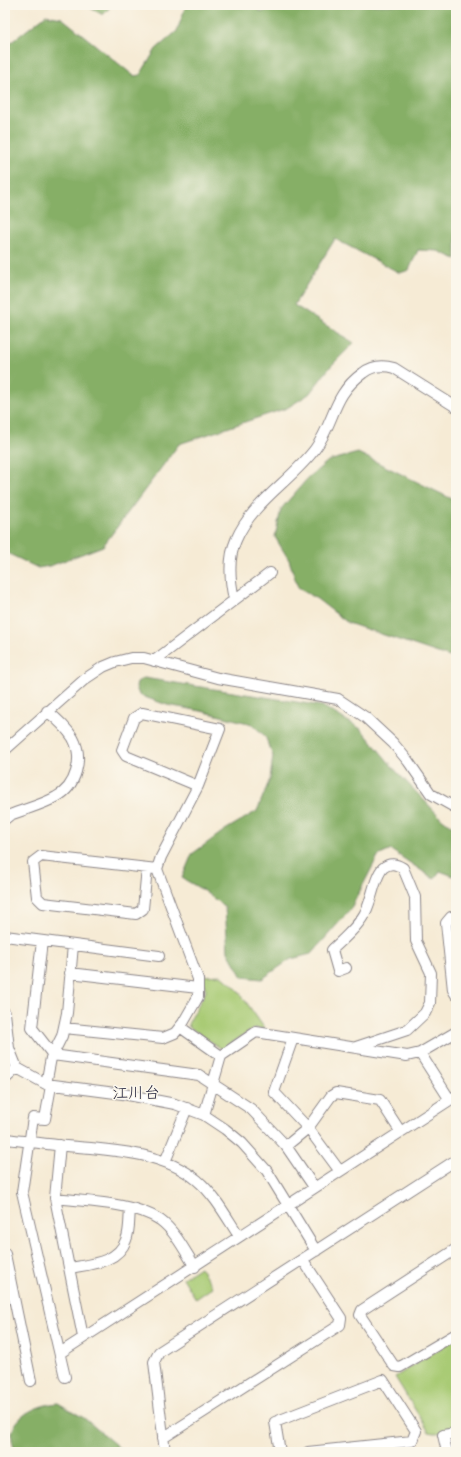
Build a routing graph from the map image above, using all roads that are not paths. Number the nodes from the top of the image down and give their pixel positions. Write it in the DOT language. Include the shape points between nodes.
graph roads {
  1 [pos="456,407"];
  2 [pos="270,573"];
  3 [pos="234,600"];
  4 [pos="154,661"];
  5 [pos="47,711"];
  6 [pos="5,750"];
  7 [pos="198,786"];
  8 [pos="456,808"];
  9 [pos="5,819"];
  10 [pos="152,869"];
  11 [pos="456,919"];
  12 [pos="5,936"];
  13 [pos="42,941"];
  14 [pos="73,945"];
  15 [pos="159,956"];
  16 [pos="346,968"];
  17 [pos="70,973"];
  18 [pos="198,988"];
  19 [pos="456,996"];
  20 [pos="5,1012"];
  21 [pos="180,1027"];
  22 [pos="64,1028"];
  23 [pos="456,1032"];
  24 [pos="293,1038"];
  25 [pos="356,1047"];
  26 [pos="420,1053"];
  27 [pos="53,1055"];
  28 [pos="221,1056"];
  29 [pos="17,1068"];
  30 [pos="5,1079"];
  31 [pos="213,1084"];
  32 [pos="49,1085"];
  33 [pos="453,1098"];
  34 [pos="187,1108"];
  35 [pos="204,1115"];
  36 [pos="308,1128"];
  37 [pos="400,1131"];
  38 [pos="5,1139"];
  39 [pos="29,1142"];
  40 [pos="60,1145"];
  41 [pos="286,1146"];
  42 [pos="456,1160"];
  43 [pos="166,1162"];
  44 [pos="339,1170"];
  45 [pos="314,1187"];
  46 [pos="55,1198"];
  47 [pos="289,1204"];
  48 [pos="130,1208"];
  49 [pos="239,1236"];
  50 [pos="456,1249"];
  51 [pos="316,1251"];
  52 [pos="5,1254"];
  53 [pos="303,1260"];
  54 [pos="195,1267"];
  55 [pos="70,1268"];
  56 [pos="456,1334"];
  57 [pos="84,1337"];
  58 [pos="60,1353"];
  59 [pos="65,1377"];
  60 [pos="31,1381"];
  61 [pos="456,1434"];
  62 [pos="163,1438"];
  63 [pos="165,1452"];
  64 [pos="280,1452"];
  65 [pos="308,1452"];
  66 [pos="447,1452"];
  1 -- 3 [label="street" via="394,368 385,366 372,367 348,386 335,406 315,449 249,516 235,540 229,580"];
  2 -- 3 [label="street"];
  3 -- 4 [label="street"];
  4 -- 5 [label="street" via="131,658 103,667"];
  4 -- 8 [label="street" via="218,678 338,699 366,717 392,743 431,794"];
  5 -- 6 [label="street"];
  5 -- 9 [label="street" via="74,739 77,757 73,782 56,797"];
  7 -- 7 [label="street" via="220,729 142,713 134,718 122,750 126,756"];
  7 -- 10 [label="street" via="161,857"];
  10 -- 10 [label="street" via="144,909 136,914 43,903 37,897 33,862 41,856"];
  10 -- 18 [label="street" via="198,979"];
  11 -- 19 [label="street" via="451,917 446,923 453,990"];
  12 -- 13 [label="street"];
  13 -- 14 [label="street"];
  13 -- 27 [label="street" via="32,1028"];
  14 -- 15 [label="street"];
  14 -- 17 [label="street"];
  16 -- 25 [label="street" via="338,971 332,950 365,913 383,868 388,864 395,864 403,868 415,897 416,941 431,972 430,1003 425,1013 407,1030"];
  17 -- 18 [label="street"];
  17 -- 22 [label="street"];
  18 -- 21 [label="street" via="198,997"];
  20 -- 29 [label="street" via="9,1048"];
  21 -- 22 [label="street" via="176,1033 163,1038"];
  21 -- 28 [label="street"];
  22 -- 27 [label="street"];
  23 -- 26 [label="street"];
  24 -- 25 [label="street"];
  24 -- 28 [label="street" via="256,1032"];
  24 -- 36 [label="street" via="274,1092"];
  25 -- 26 [label="street" via="407,1056"];
  26 -- 33 [label="street"];
  27 -- 31 [label="street" via="199,1075"];
  27 -- 32 [label="street"];
  28 -- 31 [label="street"];
  29 -- 30 [label="street"];
  29 -- 32 [label="street"];
  31 -- 35 [label="street"];
  31 -- 41 [label="street" via="252,1109"];
  32 -- 34 [label="street" via="123,1094"];
  32 -- 39 [label="street" via="45,1119 33,1118"];
  33 -- 37 [label="street"];
  34 -- 35 [label="street"];
  34 -- 43 [label="street"];
  35 -- 47 [label="street" via="242,1143 267,1172"];
  36 -- 37 [label="street" via="331,1096 336,1093 380,1100"];
  36 -- 41 [label="street"];
  36 -- 44 [label="street"];
  37 -- 44 [label="street"];
  38 -- 39 [label="street"];
  39 -- 40 [label="street"];
  39 -- 58 [label="street" via="22,1192"];
  40 -- 43 [label="street" via="150,1156"];
  40 -- 46 [label="street"];
  41 -- 45 [label="street"];
  42 -- 51 [label="street"];
  43 -- 49 [label="street" via="197,1180 211,1194"];
  44 -- 45 [label="street"];
  45 -- 47 [label="street"];
  46 -- 48 [label="street"];
  46 -- 55 [label="street"];
  47 -- 49 [label="street"];
  47 -- 51 [label="street"];
  48 -- 54 [label="street" via="144,1211 161,1220 173,1233"];
  48 -- 55 [label="street" via="126,1240 118,1254 107,1260"];
  49 -- 54 [label="street"];
  50 -- 56 [label="street" via="362,1310 360,1315 394,1366 400,1367"];
  51 -- 53 [label="street"];
  52 -- 60 [label="street"];
  53 -- 62 [label="street" via="159,1352 154,1362"];
  53 -- 62 [label="street" via="341,1318 340,1325"];
  54 -- 57 [label="street"];
  55 -- 57 [label="street"];
  57 -- 58 [label="street"];
  58 -- 59 [label="street"];
  61 -- 66 [label="street" via="443,1435"];
  62 -- 63 [label="street"];
  64 -- 65 [label="street" via="275,1422 383,1380 416,1431 412,1440"];
}
